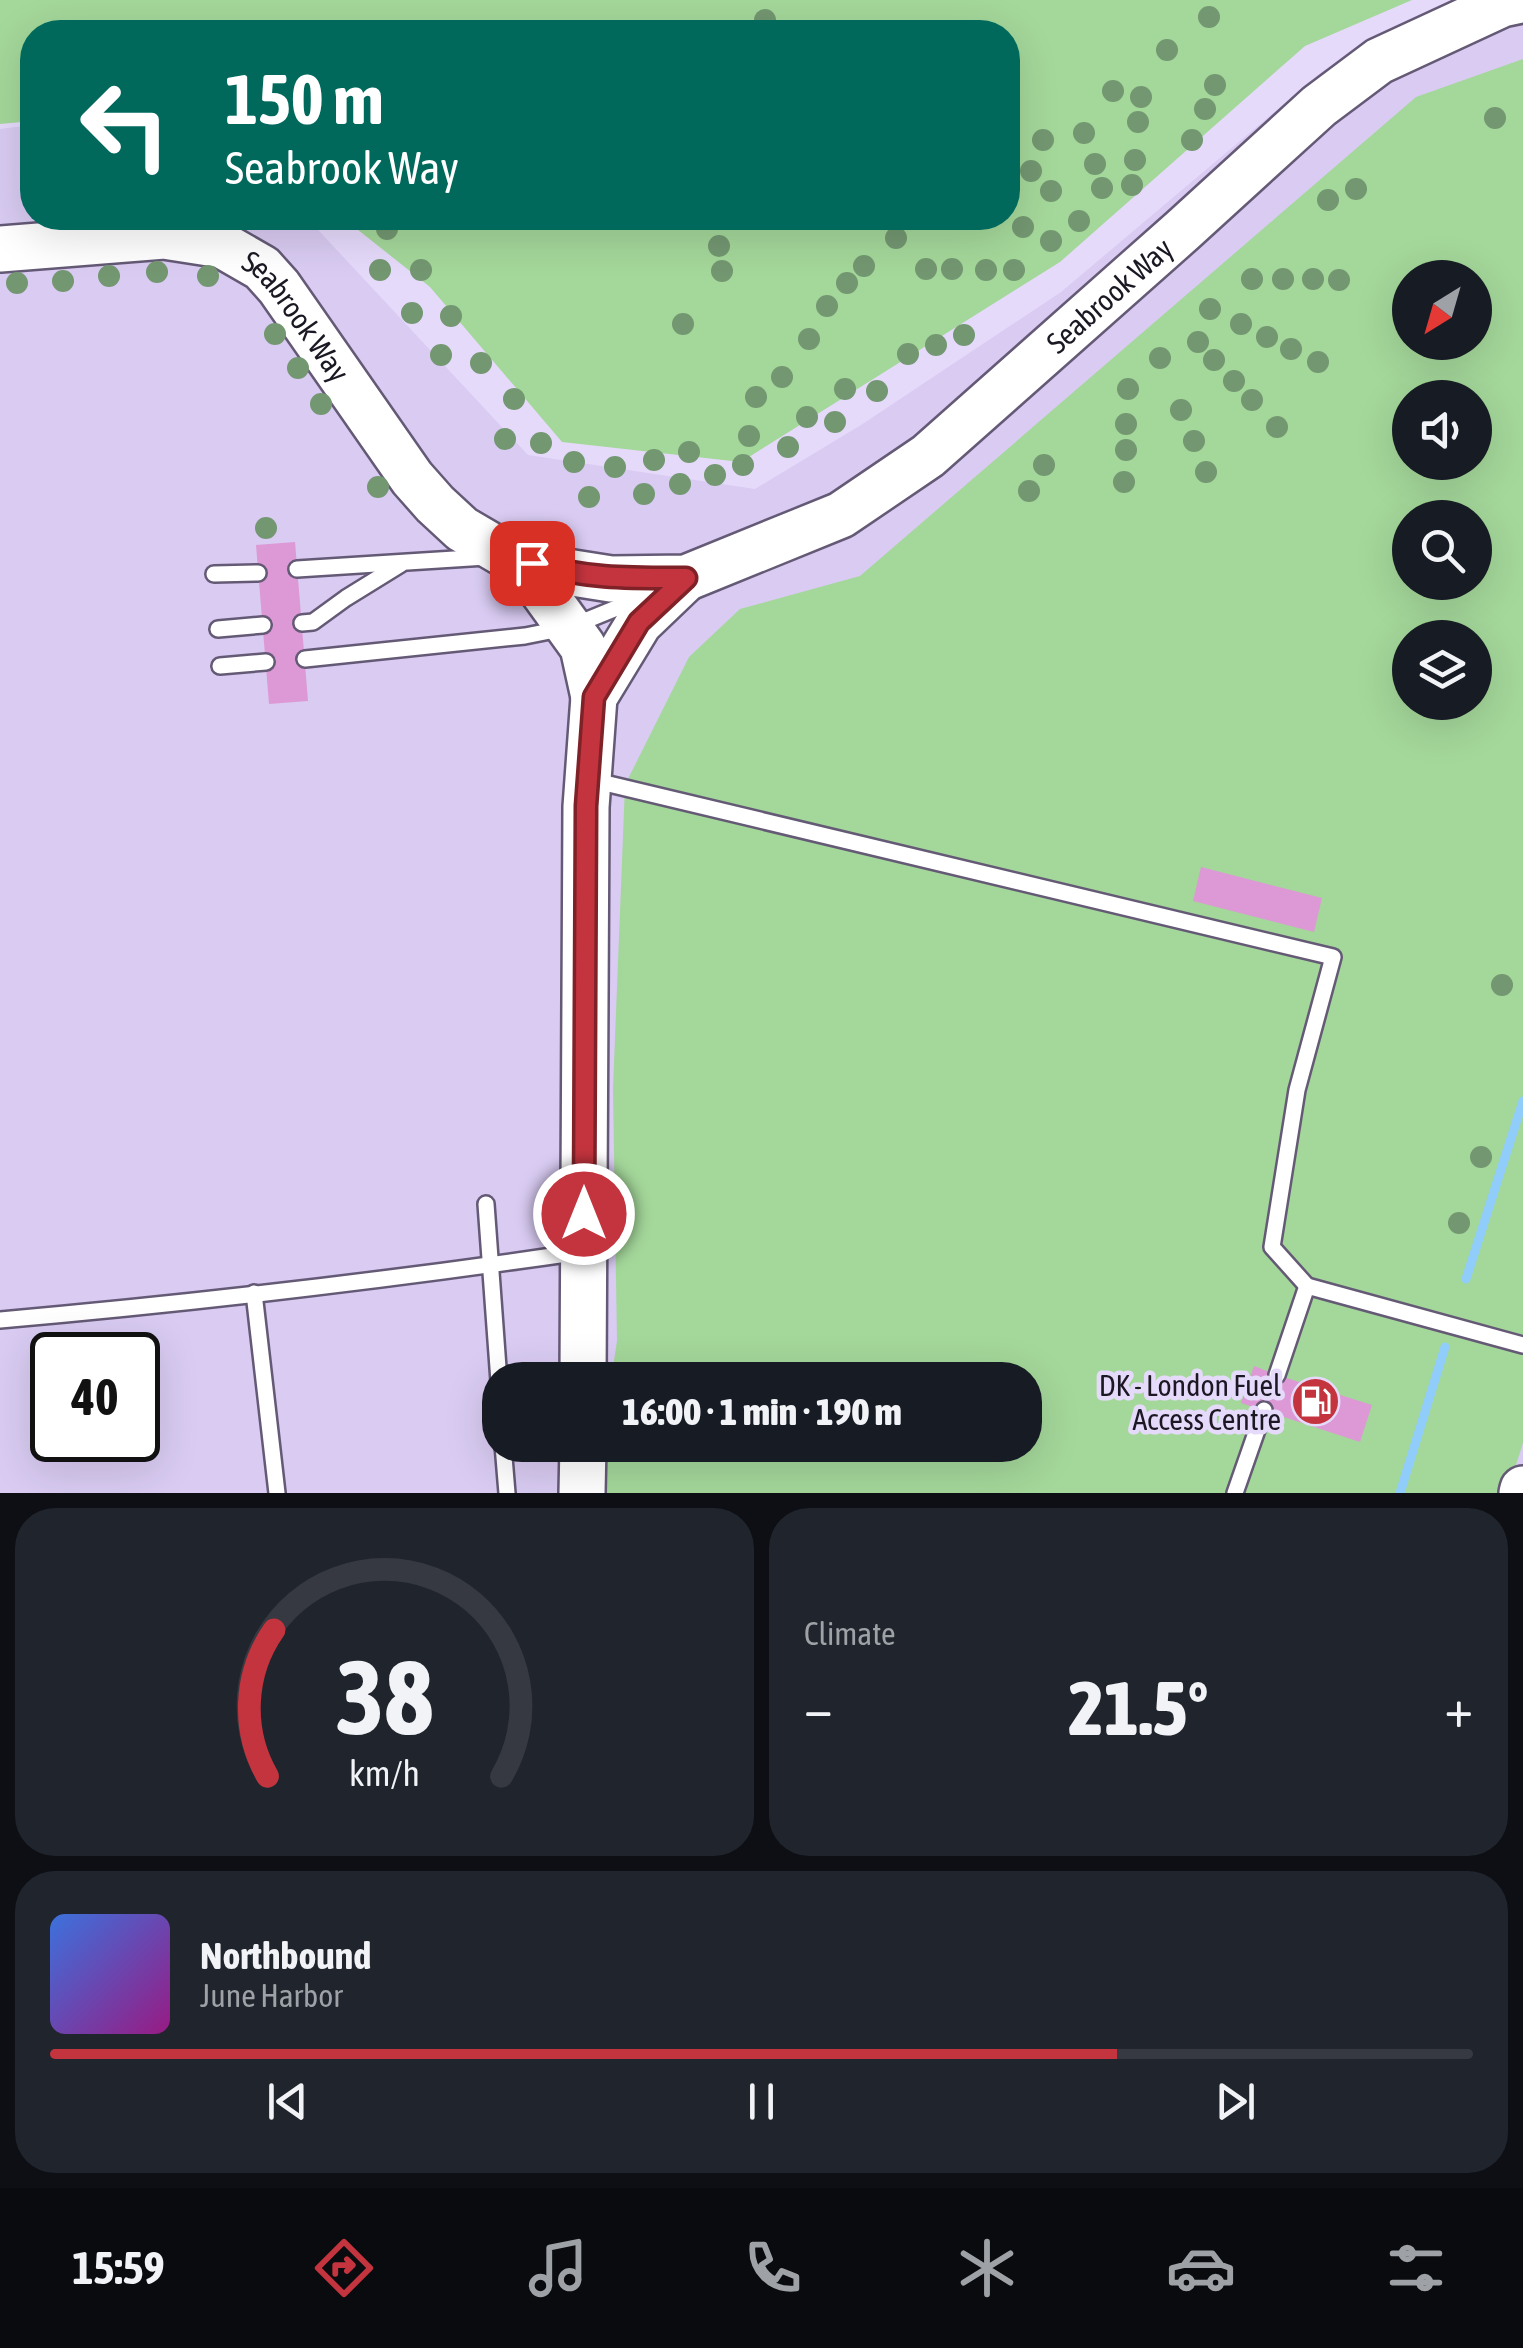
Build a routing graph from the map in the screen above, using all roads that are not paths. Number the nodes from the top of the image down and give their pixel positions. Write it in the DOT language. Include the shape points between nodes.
graph roads {
  1 [pos="1521,0"];
  2 [pos="0,250"];
  3 [pos="510,557"];
  4 [pos="404,562"];
  5 [pos="298,569"];
  6 [pos="258,573"];
  7 [pos="214,574"];
  8 [pos="686,578"];
  9 [pos="302,623"];
  10 [pos="263,626"];
  11 [pos="570,627"];
  12 [pos="218,629"];
  13 [pos="304,659"];
  14 [pos="266,662"];
  15 [pos="220,666"];
  16 [pos="594,697"];
  17 [pos="588,780"];
  18 [pos="486,1204"];
  19 [pos="584,1251"];
  20 [pos="491,1265"];
  21 [pos="1308,1286"];
  22 [pos="254,1293"];
  23 [pos="0,1320"];
  24 [pos="1523,1345"];
  25 [pos="498,1362"];
  26 [pos="583,1362"];
  27 [pos="1277,1376"];
  28 [pos="1264,1410"];
  29 [pos="505,1462"];
  30 [pos="583,1462"];
  31 [pos="277,1493"];
  32 [pos="507,1493"];
  33 [pos="582,1493"];
  34 [pos="1235,1493"];
  1 -- 8 [label="street, Seabrook Way" via="1379,61 1318,106 928,456 841,514"];
  2 -- 3 [label="street, Seabrook Way" via="164,236 222,245 262,268 412,478 462,529"];
  3 -- 4 [label="lane"];
  3 -- 8 [label="street, Seabrook Way" via="611,579"];
  3 -- 11 [label="street"];
  4 -- 5 [label="lane"];
  4 -- 9 [label="lane"];
  6 -- 7 [label="lane"];
  8 -- 11 [label="lane"];
  8 -- 16 [label="street, Seabrook Way" via="639,622"];
  10 -- 12 [label="lane"];
  11 -- 13 [label="lane"];
  11 -- 16 [label="street" via="583,647"];
  14 -- 15 [label="lane"];
  16 -- 17 [label="street, Seabrook Way"];
  17 -- 19 [label="street, Seabrook Way"];
  17 -- 21 [label="lane" via="1332,957 1296,1090 1272,1247"];
  18 -- 20 [label="lane"];
  19 -- 20 [label="lane"];
  19 -- 26 [label="street, Seabrook Way"];
  20 -- 22 [label="lane"];
  20 -- 25 [label="lane"];
  21 -- 24 [label="lane"];
  21 -- 27 [label="lane"];
  22 -- 23 [label="lane"];
  22 -- 31 [label="lane"];
  28 -- 34 [label="lane"];
  29 -- 32 [label="lane"];
  30 -- 33 [label="street"];
}
